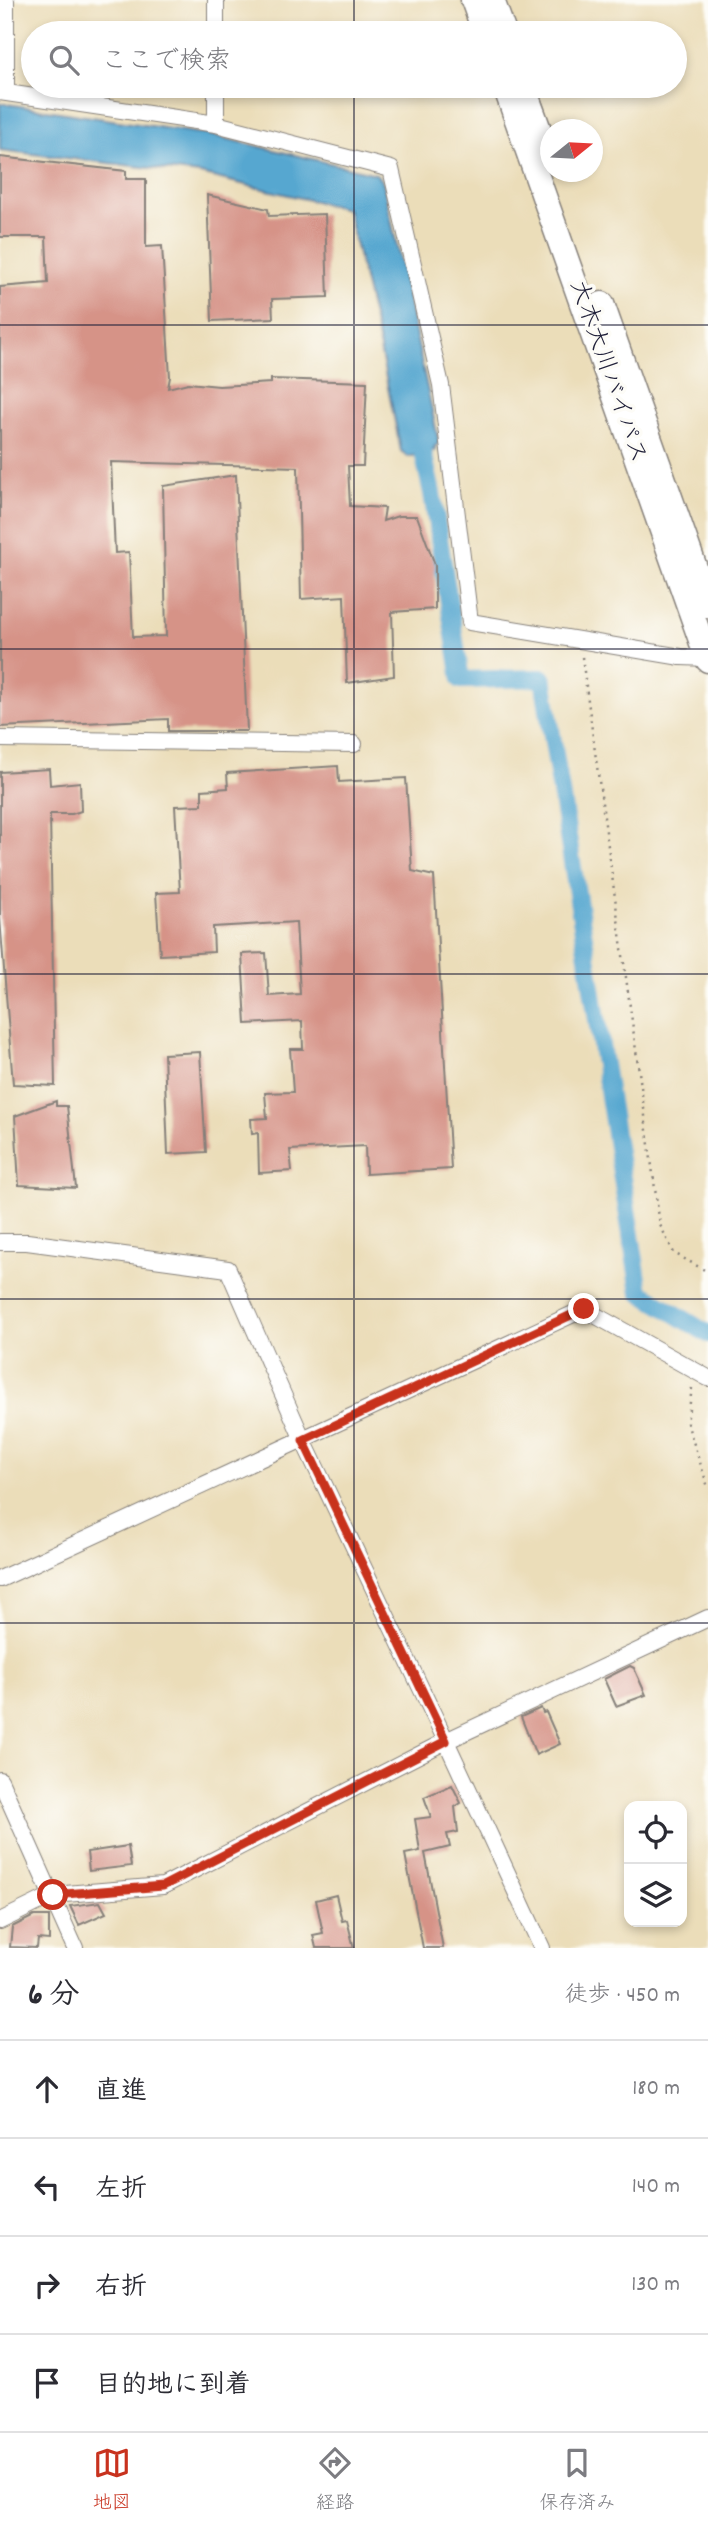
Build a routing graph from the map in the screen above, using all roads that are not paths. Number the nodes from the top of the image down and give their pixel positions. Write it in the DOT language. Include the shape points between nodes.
graph roads {
  1 [pos="6,0"];
  2 [pos="216,0"];
  3 [pos="473,0"];
  4 [pos="492,0"];
  5 [pos="216,21"];
  6 [pos="481,21"];
  7 [pos="500,21"];
  8 [pos="3,92"];
  9 [pos="21,95"];
  10 [pos="43,98"];
  11 [pos="216,98"];
  12 [pos="509,98"];
  13 [pos="527,98"];
  14 [pos="216,124"];
  15 [pos="540,132"];
  16 [pos="558,182"];
  17 [pos="708,605"];
  18 [pos="708,658"];
  19 [pos="0,739"];
  20 [pos="354,744"];
  21 [pos="0,1242"];
  22 [pos="701,1374"];
  23 [pos="303,1440"];
  24 [pos="0,1579"];
  25 [pos="708,1618"];
  26 [pos="446,1741"];
  27 [pos="0,1780"];
  28 [pos="53,1895"];
  29 [pos="0,1921"];
  30 [pos="75,1948"];
  31 [pos="542,1948"];
  1 -- 8 [label="street"];
  2 -- 5 [label="street"];
  3 -- 6 [label="highway"];
  4 -- 7 [label="highway"];
  8 -- 9 [label="street"];
  10 -- 14 [label="street"];
  11 -- 14 [label="street"];
  12 -- 18 [label="highway, 大木大川バイパス"];
  13 -- 15 [label="highway"];
  14 -- 18 [label="street" via="391,169 441,385 470,622"];
  16 -- 17 [label="highway, 大木大川バイパス"];
  19 -- 20 [label="street"];
  21 -- 23 [label="street" via="228,1269"];
  22 -- 23 [label="street" via="584,1309"];
  23 -- 24 [label="street"];
  23 -- 26 [label="street"];
  25 -- 26 [label="street"];
  26 -- 28 [label="street" via="163,1886"];
  26 -- 31 [label="street"];
  27 -- 28 [label="street"];
  28 -- 29 [label="street"];
  28 -- 30 [label="street"];
}
